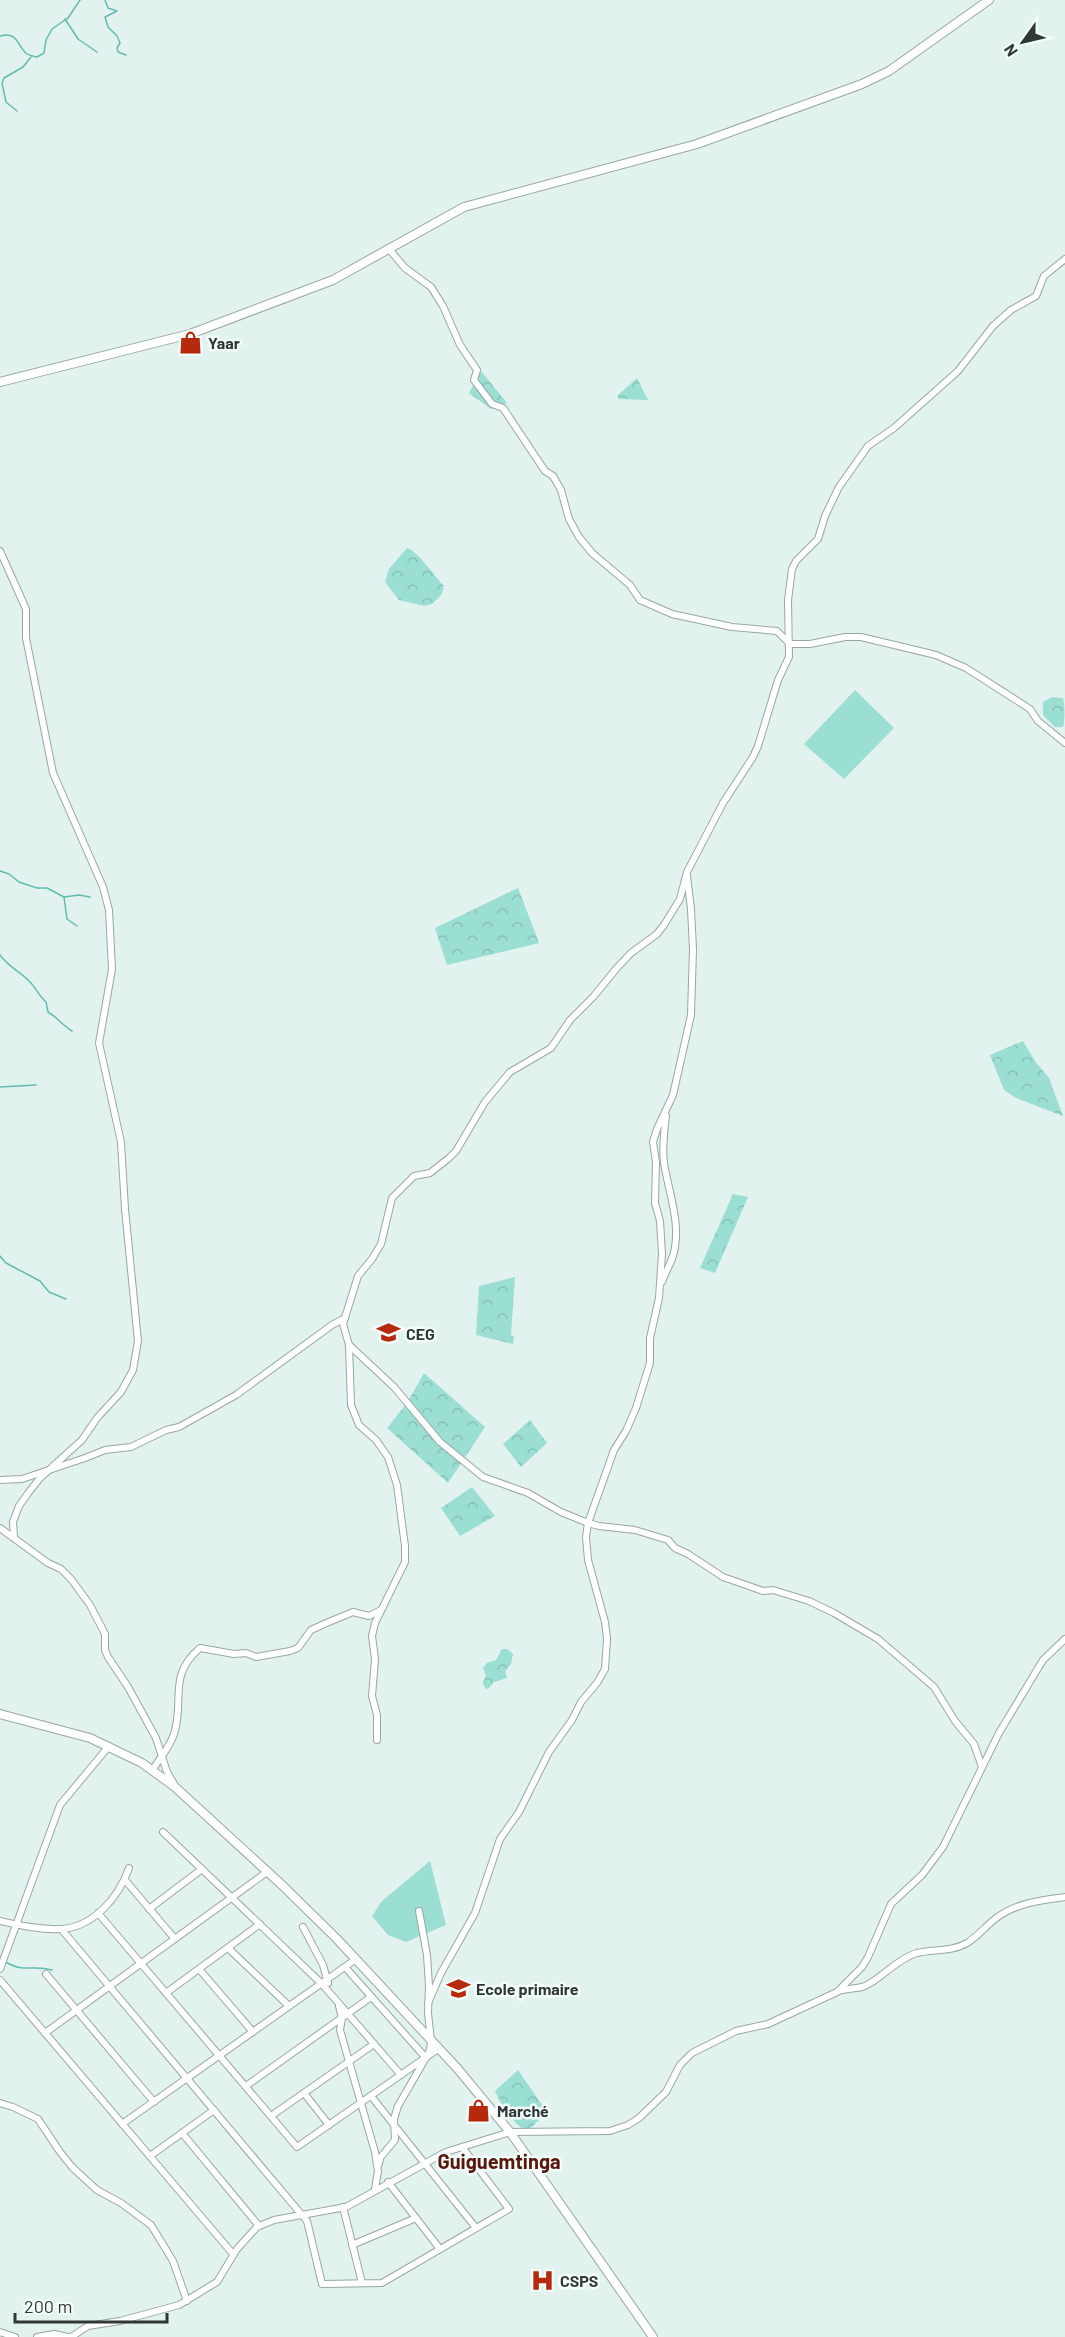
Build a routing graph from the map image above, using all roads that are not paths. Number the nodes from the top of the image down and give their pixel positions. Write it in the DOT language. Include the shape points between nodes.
graph roads {
  1 [pos="989,0"];
  2 [pos="389,249"];
  3 [pos="1065,259"];
  4 [pos="0,382"];
  5 [pos="0,551"];
  6 [pos="790,644"];
  7 [pos="1065,743"];
  8 [pos="687,872"];
  9 [pos="667,1113"];
  10 [pos="660,1286"];
  11 [pos="345,1318"];
  12 [pos="349,1345"];
  13 [pos="52,1467"];
  14 [pos="0,1480"];
  15 [pos="588,1522"];
  16 [pos="0,1528"];
  17 [pos="14,1537"];
  18 [pos="382,1610"];
  19 [pos="1065,1639"];
  20 [pos="0,1714"];
  21 [pos="377,1740"];
  22 [pos="110,1746"];
  23 [pos="162,1754"];
  24 [pos="982,1768"];
  25 [pos="152,1771"];
  26 [pos="176,1787"];
  27 [pos="163,1832"];
  28 [pos="129,1868"];
  29 [pos="202,1869"];
  30 [pos="267,1872"];
  31 [pos="125,1880"];
  32 [pos="1065,1897"];
  33 [pos="232,1898"];
  34 [pos="149,1909"];
  35 [pos="419,1911"];
  36 [pos="98,1913"];
  37 [pos="0,1921"];
  38 [pos="16,1924"];
  39 [pos="260,1924"];
  40 [pos="303,1927"];
  41 [pos="62,1930"];
  42 [pos="175,1939"];
  43 [pos="228,1948"];
  44 [pos="356,1959"];
  45 [pos="141,1964"];
  46 [pos="345,1968"];
  47 [pos="0,1969"];
  48 [pos="199,1969"];
  49 [pos="46,1974"];
  50 [pos="0,1980"];
  51 [pos="324,1982"];
  52 [pos="110,1986"];
  53 [pos="837,1992"];
  54 [pos="166,1993"];
  55 [pos="371,1997"];
  56 [pos="428,2003"];
  57 [pos="289,2006"];
  58 [pos="77,2010"];
  59 [pos="345,2015"];
  60 [pos="253,2032"];
  61 [pos="45,2033"];
  62 [pos="431,2041"];
  63 [pos="374,2044"];
  64 [pos="438,2049"];
  65 [pos="220,2055"];
  66 [pos="426,2058"];
  67 [pos="348,2062"];
  68 [pos="401,2075"];
  69 [pos="187,2078"];
  70 [pos="246,2086"];
  71 [pos="304,2093"];
  72 [pos="371,2096"];
  73 [pos="154,2102"];
  74 [pos="0,2103"];
  75 [pos="360,2104"];
  76 [pos="214,2110"];
  77 [pos="271,2116"];
  78 [pos="122,2124"];
  79 [pos="329,2125"];
  80 [pos="396,2127"];
  81 [pos="510,2132"];
  82 [pos="182,2133"];
  83 [pos="462,2147"];
  84 [pos="150,2156"];
  85 [pos="424,2163"];
  86 [pos="378,2171"];
  87 [pos="388,2182"];
  88 [pos="375,2190"];
  89 [pos="343,2207"];
  90 [pos="302,2214"];
  91 [pos="416,2218"];
  92 [pos="259,2226"];
  93 [pos="476,2228"];
  94 [pos="352,2245"];
  95 [pos="440,2249"];
  96 [pos="233,2254"];
  97 [pos="362,2283"];
  98 [pos="187,2301"];
  99 [pos="0,2332"];
  100 [pos="15,2337"];
  101 [pos="37,2337"];
  102 [pos="69,2337"];
  103 [pos="653,2337"];
  1 -- 2 [label="street" via="889,71 862,84 697,144 476,202"];
  2 -- 4 [label="street" via="333,280 190,334"];
  2 -- 6 [label="street" via="437,297 477,370 474,380 492,404 503,408 553,476 579,537 630,585 636,597 672,614 732,627 777,631"];
  3 -- 6 [label="street" via="1044,276 1036,296 1000,319 958,371 868,446 832,501 818,538 792,569 788,600"];
  5 -- 13 [label="street" via="26,609 26,638 53,773 103,887 109,910 112,969 99,1043 121,1142 138,1341 133,1370 121,1392 82,1440"];
  6 -- 7 [label="street" via="861,637 936,655 966,668 1030,709 1038,721"];
  6 -- 8 [label="street" via="789,657 753,757 723,803"];
  8 -- 9 [label="street" via="692,909 691,1015"];
  8 -- 11 [label="street" via="680,899 657,934 616,969 570,1020 551,1048 510,1072 485,1102 449,1158 430,1173 414,1176 395,1193 381,1244 358,1276"];
  9 -- 10 [label="street" via="653,1142 655,1203 661,1233"];
  9 -- 10 [label="street" via="664,1163 674,1207 675,1242"];
  10 -- 15 [label="street" via="643,1390 614,1450"];
  11 -- 12 [label="street"];
  11 -- 13 [label="street" via="236,1395 179,1427 132,1447 105,1450"];
  12 -- 15 [label="street" via="394,1387 440,1442 468,1466 483,1477 528,1493"];
  12 -- 18 [label="street" via="353,1412 388,1457 401,1508 405,1562"];
  13 -- 14 [label="street" via="21,1479"];
  13 -- 17 [label="street" via="20,1506 13,1522"];
  15 -- 24 [label="street" via="668,1540 723,1577 763,1591 790,1594 867,1632 934,1687 974,1744"];
  15 -- 56 [label="street" via="588,1560 607,1639 605,1669 549,1752 519,1812 500,1839 475,1913"];
  16 -- 17 [label="street"];
  17 -- 23 [label="street" via="61,1569 90,1605 105,1634 108,1657"];
  18 -- 21 [label="street" via="372,1636"];
  18 -- 23 [label="street" via="369,1616 353,1612 324,1624 311,1630 298,1648 290,1652 256,1657 200,1648 179,1676 178,1717 173,1737"];
  19 -- 24 [label="street" via="1044,1660"];
  20 -- 22 [label="street"];
  22 -- 25 [label="street"];
  22 -- 38 [label="street" via="60,1805"];
  23 -- 25 [label="street"];
  23 -- 26 [label="street"];
  24 -- 53 [label="street" via="943,1846 922,1875 891,1904 868,1958"];
  25 -- 26 [label="street"];
  26 -- 30 [label="street"];
  27 -- 29 [label="street"];
  28 -- 31 [label="street"];
  29 -- 33 [label="street"];
  29 -- 34 [label="street"];
  30 -- 33 [label="street"];
  30 -- 44 [label="street"];
  31 -- 34 [label="street"];
  31 -- 36 [label="street"];
  32 -- 53 [label="street" via="1036,1900 1012,1909 967,1943 917,1953 862,1987"];
  33 -- 39 [label="street"];
  33 -- 42 [label="street"];
  34 -- 42 [label="street"];
  35 -- 56 [label="street" via="427,1955"];
  36 -- 41 [label="street"];
  36 -- 45 [label="street"];
  37 -- 38 [label="street"];
  38 -- 41 [label="street"];
  38 -- 47 [label="street"];
  39 -- 43 [label="street"];
  39 -- 51 [label="street"];
  40 -- 51 [label="street"];
  41 -- 52 [label="street"];
  42 -- 45 [label="street"];
  43 -- 48 [label="street"];
  43 -- 57 [label="street"];
  44 -- 46 [label="street"];
  44 -- 62 [label="street"];
  45 -- 52 [label="street"];
  45 -- 54 [label="street"];
  46 -- 51 [label="street"];
  46 -- 55 [label="street"];
  48 -- 54 [label="street"];
  48 -- 60 [label="street"];
  49 -- 58 [label="street"];
  50 -- 61 [label="street"];
  51 -- 57 [label="street"];
  51 -- 59 [label="street"];
  52 -- 58 [label="street"];
  52 -- 69 [label="street"];
  53 -- 81 [label="street" via="768,2024 729,2034 692,2053 680,2065 666,2092 627,2125 610,2130"];
  54 -- 65 [label="street"];
  55 -- 59 [label="street"];
  55 -- 66 [label="street"];
  56 -- 62 [label="street"];
  57 -- 60 [label="street"];
  58 -- 61 [label="street"];
  58 -- 73 [label="street"];
  59 -- 63 [label="street"];
  59 -- 67 [label="street" via="339,2030"];
  59 -- 70 [label="street"];
  60 -- 65 [label="street"];
  61 -- 78 [label="street"];
  62 -- 64 [label="street"];
  62 -- 66 [label="street"];
  63 -- 67 [label="street"];
  63 -- 68 [label="street"];
  64 -- 66 [label="street"];
  64 -- 81 [label="street"];
  65 -- 69 [label="street"];
  65 -- 70 [label="street"];
  66 -- 68 [label="street"];
  66 -- 80 [label="street" via="398,2106"];
  67 -- 71 [label="street"];
  67 -- 75 [label="street"];
  68 -- 72 [label="street"];
  69 -- 73 [label="street"];
  69 -- 76 [label="street"];
  70 -- 77 [label="street"];
  71 -- 77 [label="street"];
  71 -- 79 [label="street"];
  72 -- 75 [label="street"];
  72 -- 80 [label="street"];
  73 -- 78 [label="street"];
  74 -- 98 [label="street" via="38,2119 72,2167 97,2190 151,2225 173,2261"];
  75 -- 79 [label="street"];
  75 -- 86 [label="street"];
  76 -- 82 [label="street"];
  76 -- 90 [label="street"];
  77 -- 79 [label="street" via="297,2147"];
  78 -- 84 [label="street"];
  80 -- 85 [label="street"];
  80 -- 86 [label="street" via="395,2140 380,2158"];
  81 -- 83 [label="street"];
  81 -- 103 [label="street"];
  82 -- 84 [label="street"];
  82 -- 92 [label="street"];
  83 -- 85 [label="street"];
  83 -- 93 [label="street" via="510,2209"];
  84 -- 96 [label="street"];
  85 -- 87 [label="street"];
  85 -- 93 [label="street"];
  86 -- 88 [label="street"];
  87 -- 88 [label="street"];
  87 -- 91 [label="street"];
  88 -- 89 [label="street"];
  89 -- 90 [label="street"];
  89 -- 94 [label="street"];
  90 -- 92 [label="street"];
  90 -- 97 [label="street" via="322,2284"];
  91 -- 94 [label="street"];
  91 -- 95 [label="street"];
  92 -- 96 [label="street"];
  93 -- 95 [label="street"];
  94 -- 97 [label="street"];
  95 -- 97 [label="street" via="382,2283"];
  96 -- 98 [label="street" via="217,2282"];
  98 -- 102 [label="street" via="152,2313 88,2326"];
  99 -- 100 [label="street"];
  101 -- 102 [label="street"];
}
